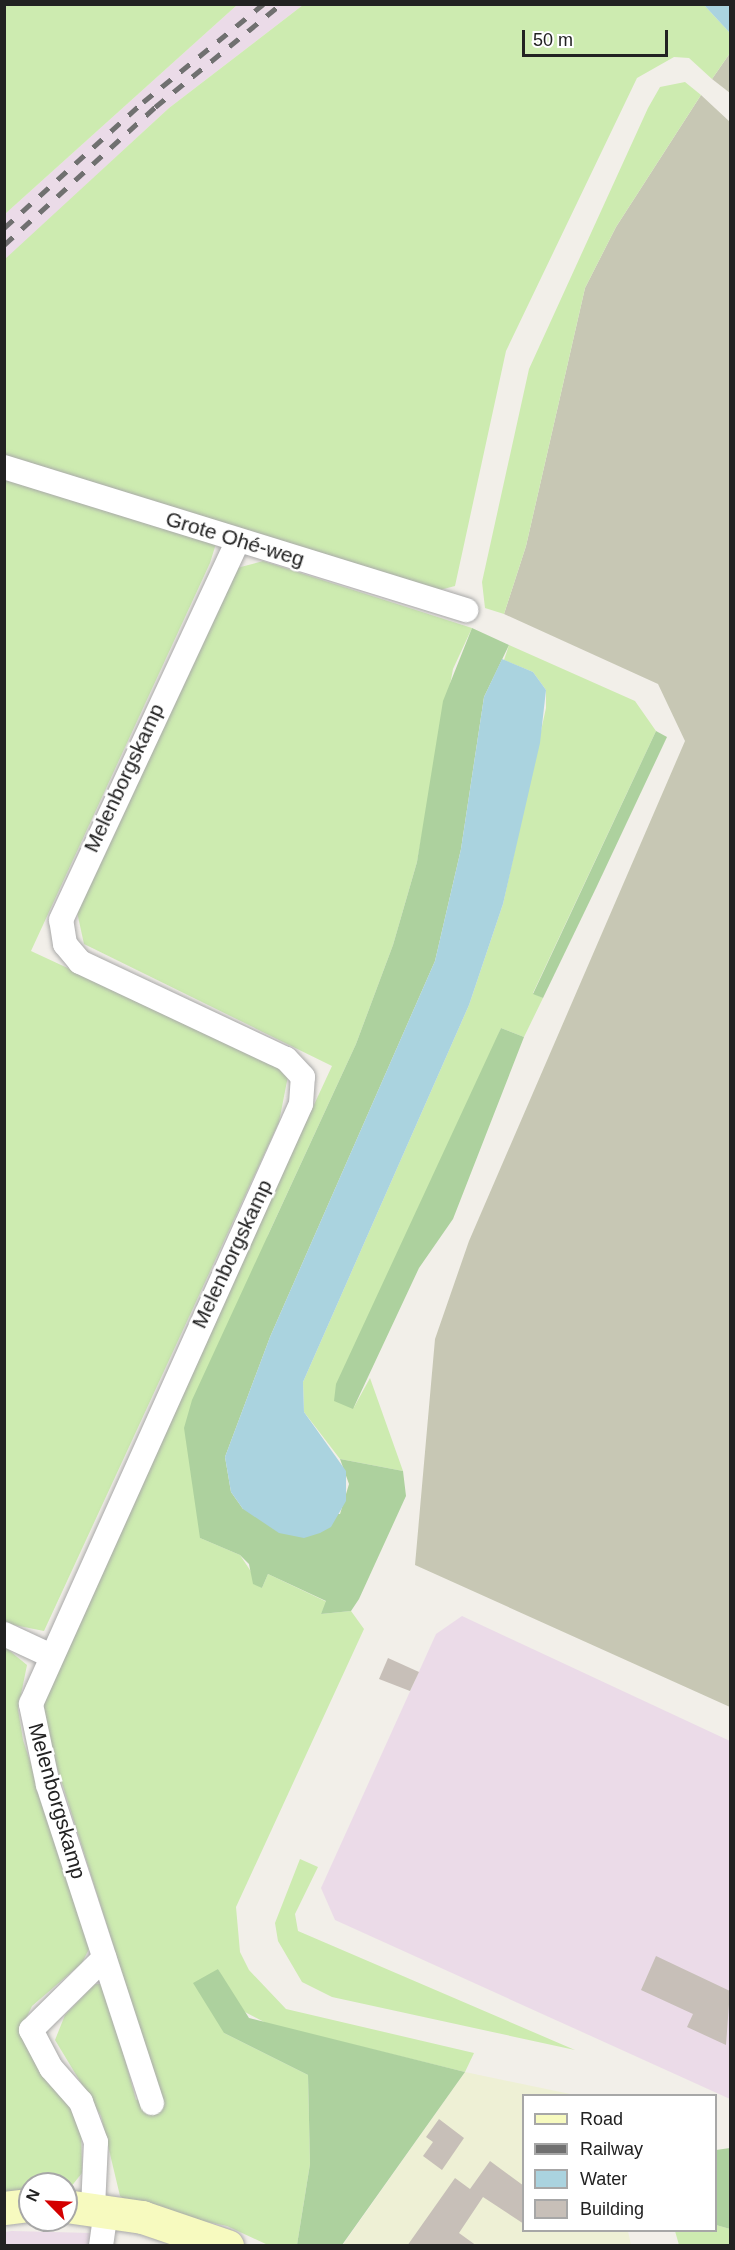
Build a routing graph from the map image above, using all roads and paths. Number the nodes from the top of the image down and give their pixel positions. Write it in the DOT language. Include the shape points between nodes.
graph roads {
  1 [pos="4,467"];
  2 [pos="237,540"];
  3 [pos="466,610"];
  4 [pos="4,1634"];
  5 [pos="49,1654"];
  6 [pos="104,1958"];
  7 [pos="152,2103"];
  8 [pos="88,2208"];
  9 [pos="101,2246"];
  10 [pos="227,2246"];
  1 -- 2 [label="street, Grote Ohé-weg"];
  2 -- 3 [label="street, Grote Ohé-weg"];
  2 -- 5 [label="street, Melenborgskamp" via="61,920 65,944 80,962 286,1059 303,1077 301,1104"];
  4 -- 5 [label="street"];
  5 -- 6 [label="street, Melenborgskamp" via="31,1704 35,1741"];
  6 -- 7 [label="street, Melenborgskamp"];
  6 -- 8 [label="street" via="31,2030 51,2068 81,2102 96,2142"];
  8 -- 9 [label="street"];
  8 -- 10 [label="main road"];
}
